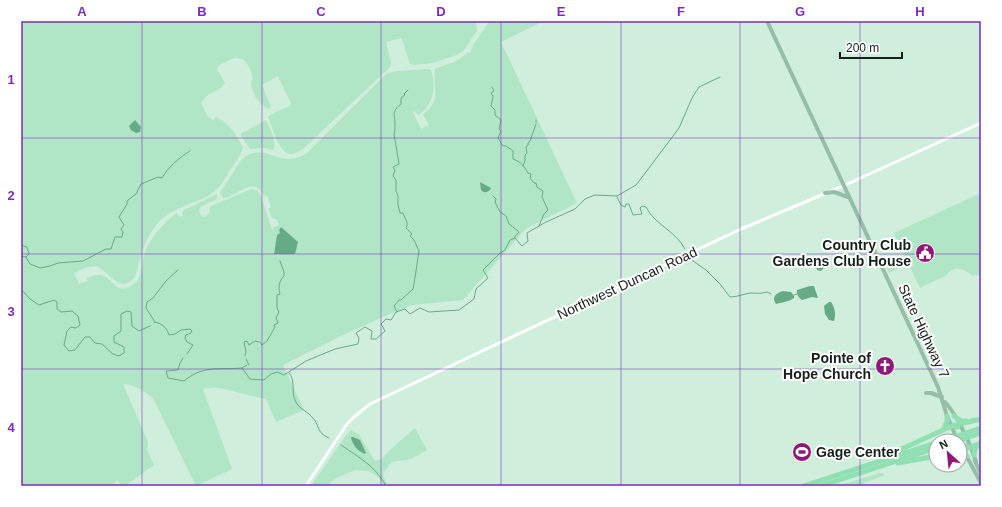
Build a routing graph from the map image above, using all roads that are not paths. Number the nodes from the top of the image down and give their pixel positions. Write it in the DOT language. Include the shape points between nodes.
graph roads {
  1 [pos="767,21"];
  2 [pos="981,123"];
  3 [pos="843,186"];
  4 [pos="825,193"];
  5 [pos="848,197"];
  6 [pos="926,393"];
  7 [pos="943,399"];
  8 [pos="946,409"];
  9 [pos="948,416"];
  10 [pos="981,419"];
  11 [pos="969,422"];
  12 [pos="956,424"];
  13 [pos="981,428"];
  14 [pos="942,430"];
  15 [pos="956,433"];
  16 [pos="959,433"];
  17 [pos="959,433"];
  18 [pos="974,433"];
  19 [pos="981,433"];
  20 [pos="968,435"];
  21 [pos="979,444"];
  22 [pos="928,446"];
  23 [pos="968,447"];
  24 [pos="928,451"];
  25 [pos="968,451"];
  26 [pos="968,453"];
  27 [pos="974,455"];
  28 [pos="928,457"];
  29 [pos="968,458"];
  30 [pos="976,462"];
  31 [pos="881,466"];
  32 [pos="855,469"];
  33 [pos="981,474"];
  34 [pos="981,483"];
  35 [pos="306,486"];
  36 [pos="804,486"];
  37 [pos="821,486"];
  1 -- 3 [label="main road, State Highway 7"];
  2 -- 3 [label="street, Northwest Duncan Road"];
  3 -- 4 [label="street, Northwest Duncan Road"];
  3 -- 5 [label="main road, State Highway 7"];
  4 -- 5 [label="main road" via="834,192"];
  4 -- 35 [label="street, Northwest Duncan Road" via="741,229 370,404 348,424"];
  5 -- 7 [label="main road, State Highway 7"];
  6 -- 7 [label="main road"];
  7 -- 8 [label="main road"];
  7 -- 12 [label="main road" via="950,407"];
  8 -- 9 [label="main road"];
  8 -- 12 [label="main road"];
  9 -- 12 [label="main road"];
  9 -- 14 [label="highway" via="946,426"];
  10 -- 11 [label="highway"];
  11 -- 12 [label="highway"];
  11 -- 12 [label="highway" via="962,421"];
  12 -- 14 [label="highway"];
  12 -- 15 [label="main road"];
  12 -- 16 [label="main road"];
  12 -- 17 [label="main road"];
  13 -- 18 [label="highway"];
  14 -- 32 [label="highway"];
  18 -- 19 [label="highway"];
  18 -- 20 [label="highway"];
  21 -- 23 [label="highway"];
  21 -- 27 [label="highway"];
  22 -- 32 [label="highway"];
  24 -- 31 [label="highway"];
  25 -- 27 [label="main road"];
  26 -- 30 [label="main road"];
  27 -- 30 [label="main road"];
  28 -- 31 [label="highway"];
  29 -- 34 [label="main road"];
  30 -- 33 [label="main road"];
  31 -- 37 [label="highway"];
  32 -- 36 [label="highway"];
}
